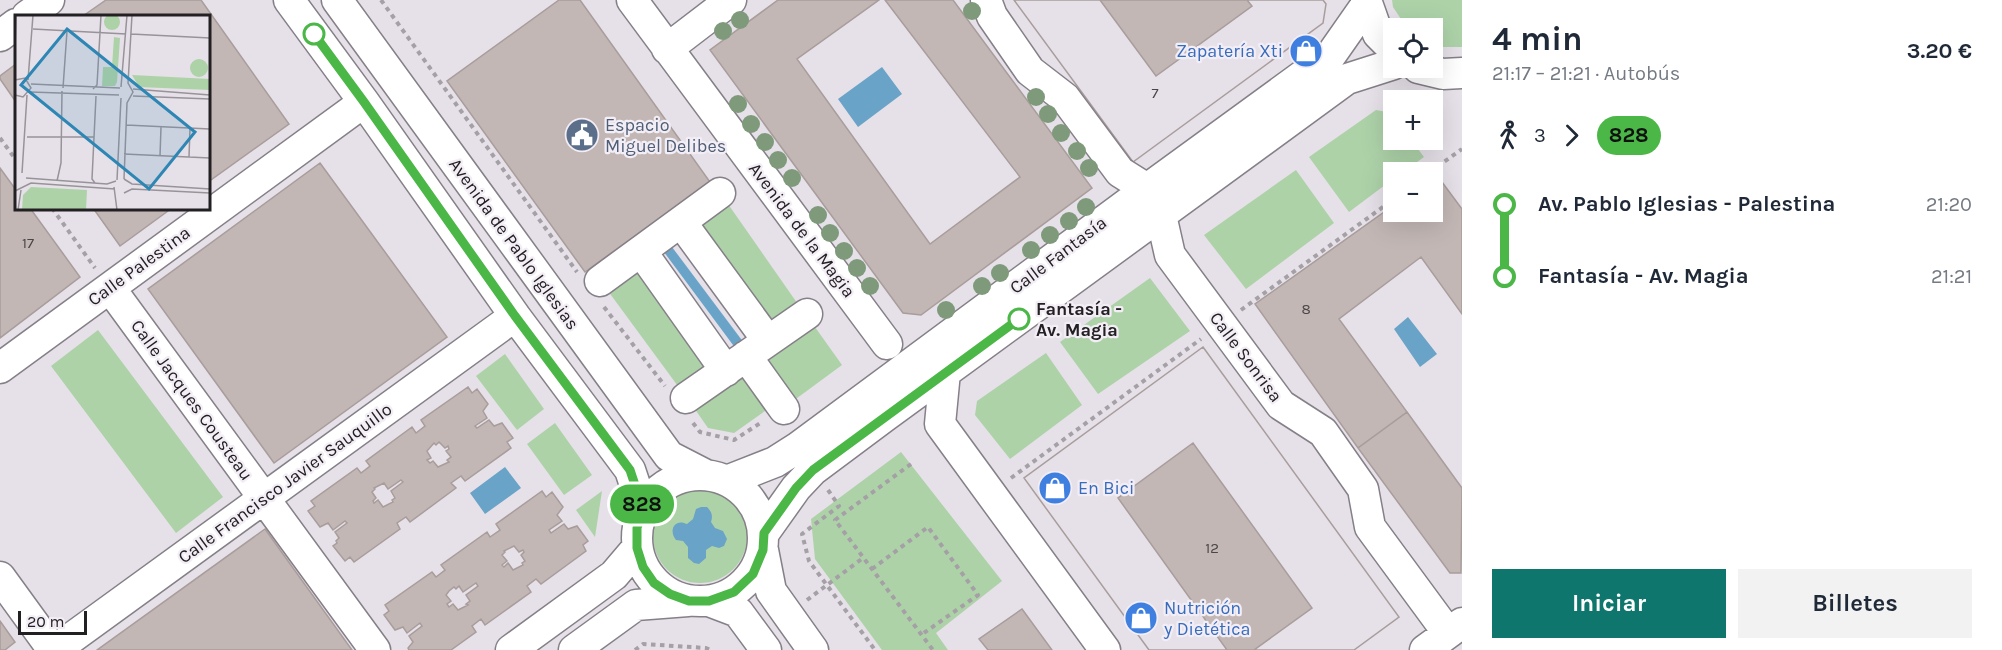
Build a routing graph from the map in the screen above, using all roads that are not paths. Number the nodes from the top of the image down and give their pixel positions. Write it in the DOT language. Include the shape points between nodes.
graph roads {
  1 [pos="50,0"];
  2 [pos="289,0"];
  3 [pos="337,0"];
  4 [pos="632,0"];
  5 [pos="730,0"];
  6 [pos="986,0"];
  7 [pos="1366,2"];
  8 [pos="28,15"];
  9 [pos="15,25"];
  10 [pos="0,36"];
  11 [pos="1383,39"];
  12 [pos="667,49"];
  13 [pos="1383,68"];
  14 [pos="364,102"];
  15 [pos="1147,189"];
  16 [pos="720,193"];
  17 [pos="1161,215"];
  18 [pos="681,222"];
  19 [pos="641,251"];
  20 [pos="593,286"];
  21 [pos="110,288"];
  22 [pos="807,314"];
  23 [pos="515,316"];
  24 [pos="888,344"];
  25 [pos="746,356"];
  26 [pos="936,362"];
  27 [pos="0,368"];
  28 [pos="880,404"];
  29 [pos="683,405"];
  30 [pos="774,415"];
  31 [pos="940,424"];
  32 [pos="716,477"];
  33 [pos="264,498"];
  34 [pos="643,509"];
  35 [pos="763,542"];
  36 [pos="637,548"];
  37 [pos="0,577"];
  38 [pos="699,601"];
  39 [pos="1455,628"];
  40 [pos="54,650"];
  41 [pos="375,650"];
  42 [pos="511,650"];
  43 [pos="574,650"];
  44 [pos="766,650"];
  45 [pos="813,650"];
  46 [pos="1105,650"];
  47 [pos="1425,650"];
  1 -- 8 [label="street"];
  2 -- 14 [label="street"];
  3 -- 32 [label="street, Avenida de Pablo Iglesias" via="669,456"];
  4 -- 12 [label="street, Avenida de la Magia"];
  5 -- 12 [label="street"];
  6 -- 15 [label="street" via="992,16 1030,71 1065,98 1120,172"];
  7 -- 11 [label="street"];
  7 -- 15 [label="street, Calle Fantasía" via="1331,56"];
  9 -- 10 [label="street"];
  12 -- 24 [label="street, Avenida de la Magia"];
  13 -- 17 [label="street, Calle Fantasía" via="1347,80"];
  14 -- 21 [label="street, Calle Palestina"];
  14 -- 23 [label="street"];
  15 -- 26 [label="street, Calle Fantasía"];
  16 -- 18 [label="street"];
  17 -- 26 [label="street, Calle Fantasía"];
  17 -- 39 [label="street, Calle Sonrisa" via="1170,255 1281,405 1323,432 1364,489 1370,527"];
  18 -- 19 [label="street"];
  18 -- 25 [label="street"];
  19 -- 20 [label="street"];
  19 -- 25 [label="street"];
  21 -- 27 [label="street, Calle Palestina"];
  21 -- 33 [label="street, Calle Jacques Cousteau"];
  22 -- 25 [label="street"];
  23 -- 33 [label="street, Calle Francisco Javier Sauquillo"];
  23 -- 34 [label="street" via="630,470"];
  24 -- 26 [label="street"];
  24 -- 28 [label="street"];
  25 -- 29 [label="street"];
  25 -- 30 [label="street"];
  26 -- 28 [label="street, Calle Fantasía"];
  26 -- 31 [label="street"];
  28 -- 31 [label="street"];
  28 -- 32 [label="street, Calle Fantasía" via="775,462"];
  28 -- 35 [label="street, Calle Fantasía" via="796,488"];
  31 -- 46 [label="street"];
  32 -- 34 [label="street" via="679,477 658,489"];
  32 -- 35 [label="street" via="746,493 753,502 759,512"];
  33 -- 40 [label="street, Calle Francisco Javier Sauquillo"];
  33 -- 41 [label="street, Calle Jacques Cousteau"];
  34 -- 36 [label="street" via="637,528"];
  35 -- 38 [label="street" via="753,574 734,592"];
  35 -- 45 [label="street" via="771,591"];
  36 -- 38 [label="street" via="654,583 670,594"];
  36 -- 42 [label="street" via="614,575"];
  37 -- 40 [label="street"];
  38 -- 43 [label="street" via="636,605"];
  38 -- 44 [label="street" via="738,612"];
  39 -- 47 [label="street"];
}
